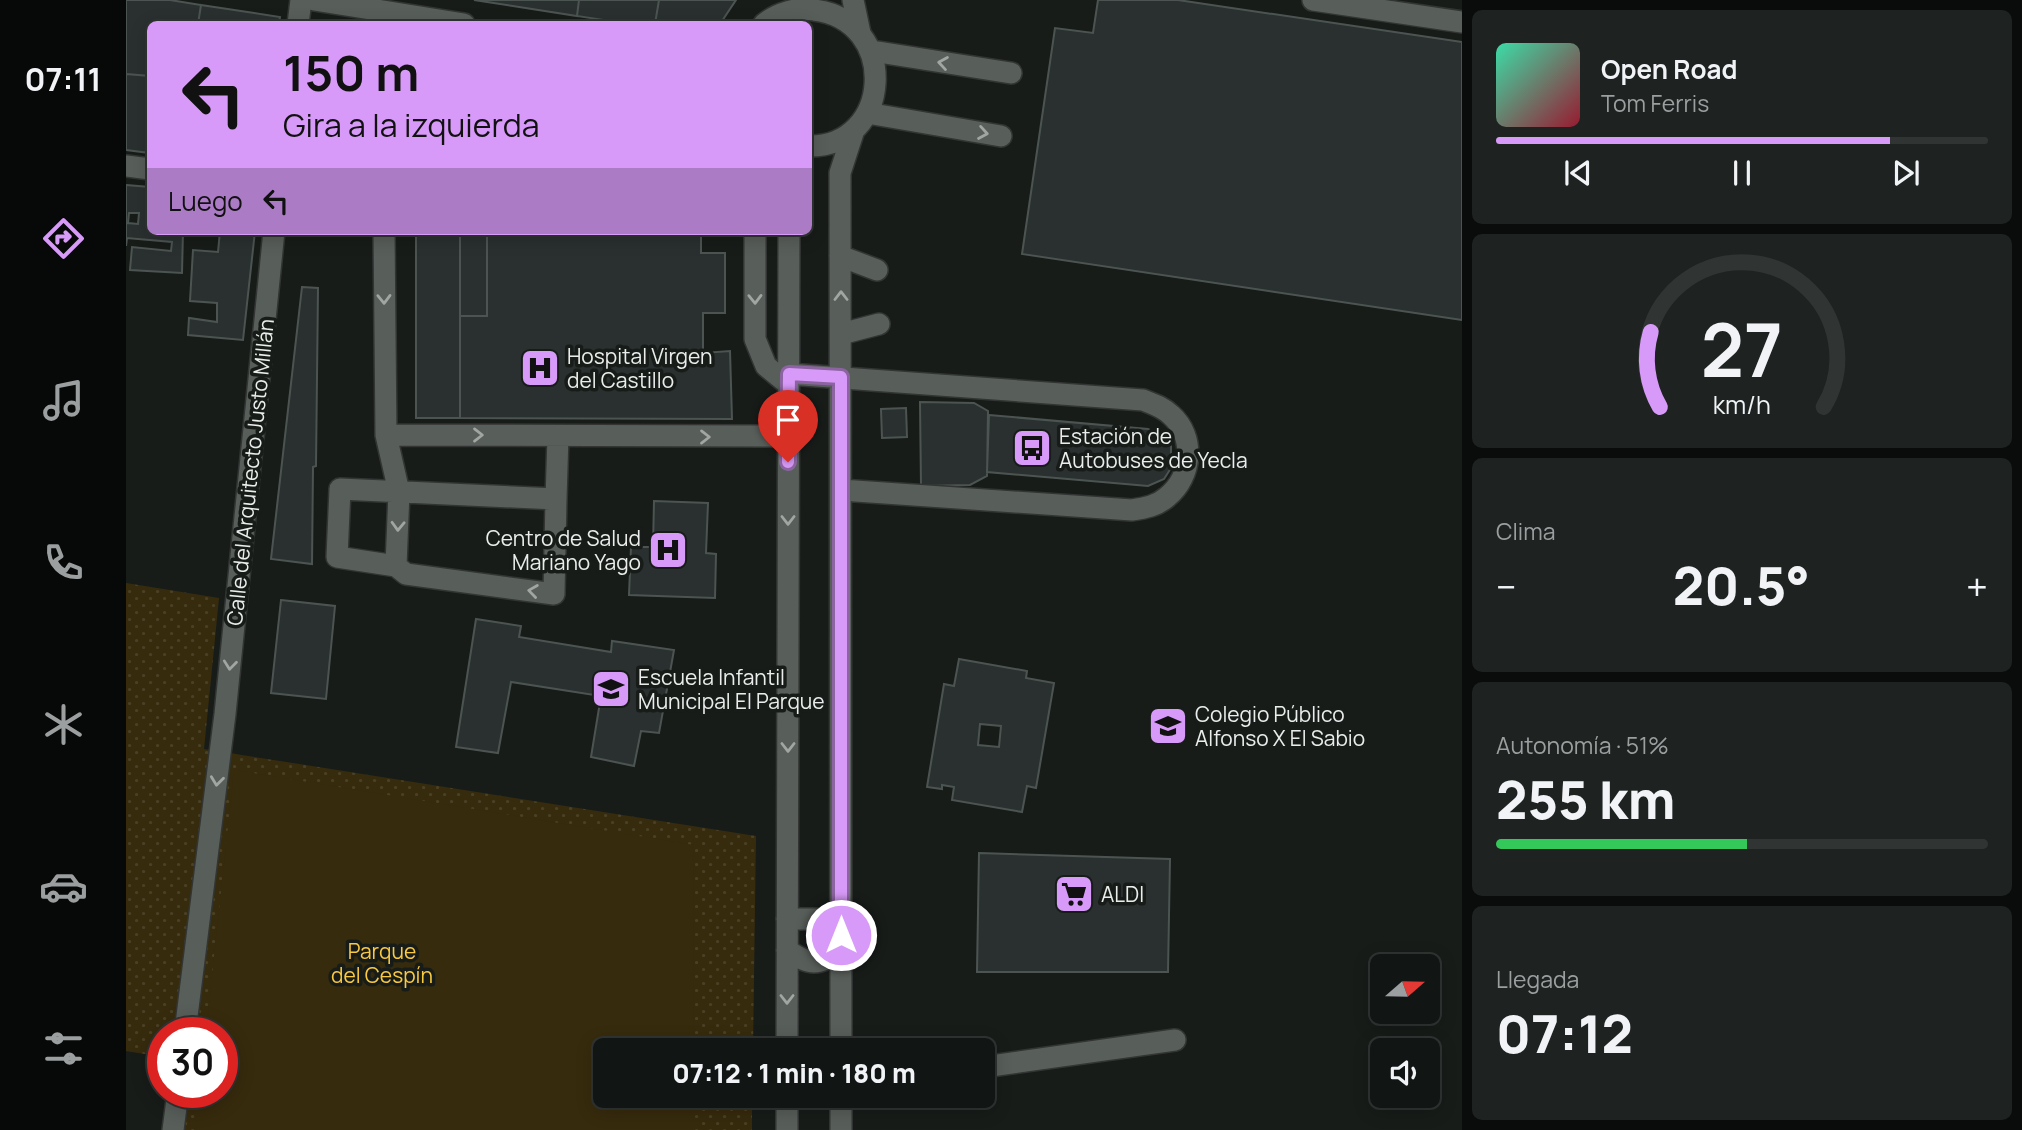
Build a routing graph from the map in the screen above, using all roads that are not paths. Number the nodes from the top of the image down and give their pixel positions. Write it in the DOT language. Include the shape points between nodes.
graph roads {
  1 [pos="301,0"];
  2 [pos="314,0"];
  3 [pos="853,0"];
  4 [pos="1313,0"];
  5 [pos="791,6"];
  6 [pos="298,21"];
  7 [pos="445,21"];
  8 [pos="768,21"];
  9 [pos="1462,22"];
  10 [pos="860,33"];
  11 [pos="872,51"];
  12 [pos="1011,74"];
  13 [pos="867,113"];
  14 [pos="853,130"];
  15 [pos="1001,136"];
  16 [pos="812,146"];
  17 [pos="126,166"];
  18 [pos="147,169"];
  19 [pos="274,235"];
  20 [pos="384,235"];
  21 [pos="755,235"];
  22 [pos="789,235"];
  23 [pos="841,256"];
  24 [pos="877,270"];
  25 [pos="879,324"];
  26 [pos="841,334"];
  27 [pos="841,377"];
  28 [pos="789,379"];
  29 [pos="386,435"];
  30 [pos="558,436"];
  31 [pos="788,436"];
  32 [pos="841,490"];
  33 [pos="399,492"];
  34 [pos="556,499"];
  35 [pos="396,566"];
  36 [pos="787,919"];
  37 [pos="841,919"];
  38 [pos="788,950"];
  39 [pos="841,950"];
  40 [pos="188,1017"];
  41 [pos="787,1038"];
  42 [pos="841,1038"];
  43 [pos="1175,1040"];
  44 [pos="995,1065"];
  45 [pos="176,1108"];
  46 [pos="787,1108"];
  47 [pos="841,1108"];
  48 [pos="173,1130"];
  49 [pos="787,1130"];
  50 [pos="841,1130"];
  1 -- 6 [label="street"];
  2 -- 7 [label="street"];
  3 -- 10 [label="street"];
  4 -- 9 [label="street"];
  5 -- 8 [label="street"];
  5 -- 10 [label="street" via="826,11 845,19"];
  10 -- 11 [label="street"];
  12 -- 11 [label="street, one-way"];
  11 -- 13 [label="street" via="877,72"];
  13 -- 14 [label="street"];
  13 -- 15 [label="street, one-way"];
  14 -- 16 [label="street" via="836,141"];
  14 -- 23 [label="street" via="840,173"];
  17 -- 18 [label="street"];
  19 -- 40 [label="street, Calle del Arquitecto Justo Millán, one-way" via="225,713"];
  20 -- 29 [label="street, one-way"];
  21 -- 28 [label="street, one-way" via="755,339 766,366"];
  22 -- 28 [label="street"];
  23 -- 24 [label="street"];
  26 -- 23 [label="street, one-way"];
  25 -- 26 [label="street"];
  26 -- 27 [label="street"];
  27 -- 28 [label="street"];
  27 -- 32 [label="street"];
  27 -- 32 [label="street" via="1143,400 1174,417 1188,449 1187,468 1179,485 1167,498 1132,510"];
  28 -- 31 [label="street"];
  29 -- 30 [label="street, one-way"];
  29 -- 33 [label="street"];
  30 -- 31 [label="street, one-way"];
  30 -- 34 [label="street"];
  31 -- 36 [label="street, one-way"];
  32 -- 37 [label="street"];
  33 -- 34 [label="street"];
  33 -- 35 [label="street, one-way"];
  33 -- 35 [label="street" via="340,489 337,558"];
  34 -- 35 [label="street, one-way" via="554,594 406,574"];
  36 -- 37 [label="street"];
  36 -- 38 [label="street"];
  37 -- 39 [label="street"];
  38 -- 39 [label="street" via="803,961 817,962"];
  38 -- 41 [label="street, one-way"];
  39 -- 42 [label="street"];
  43 -- 44 [label="street"];
  45 -- 48 [label="street"];
  46 -- 49 [label="street"];
  47 -- 50 [label="street"];
}
